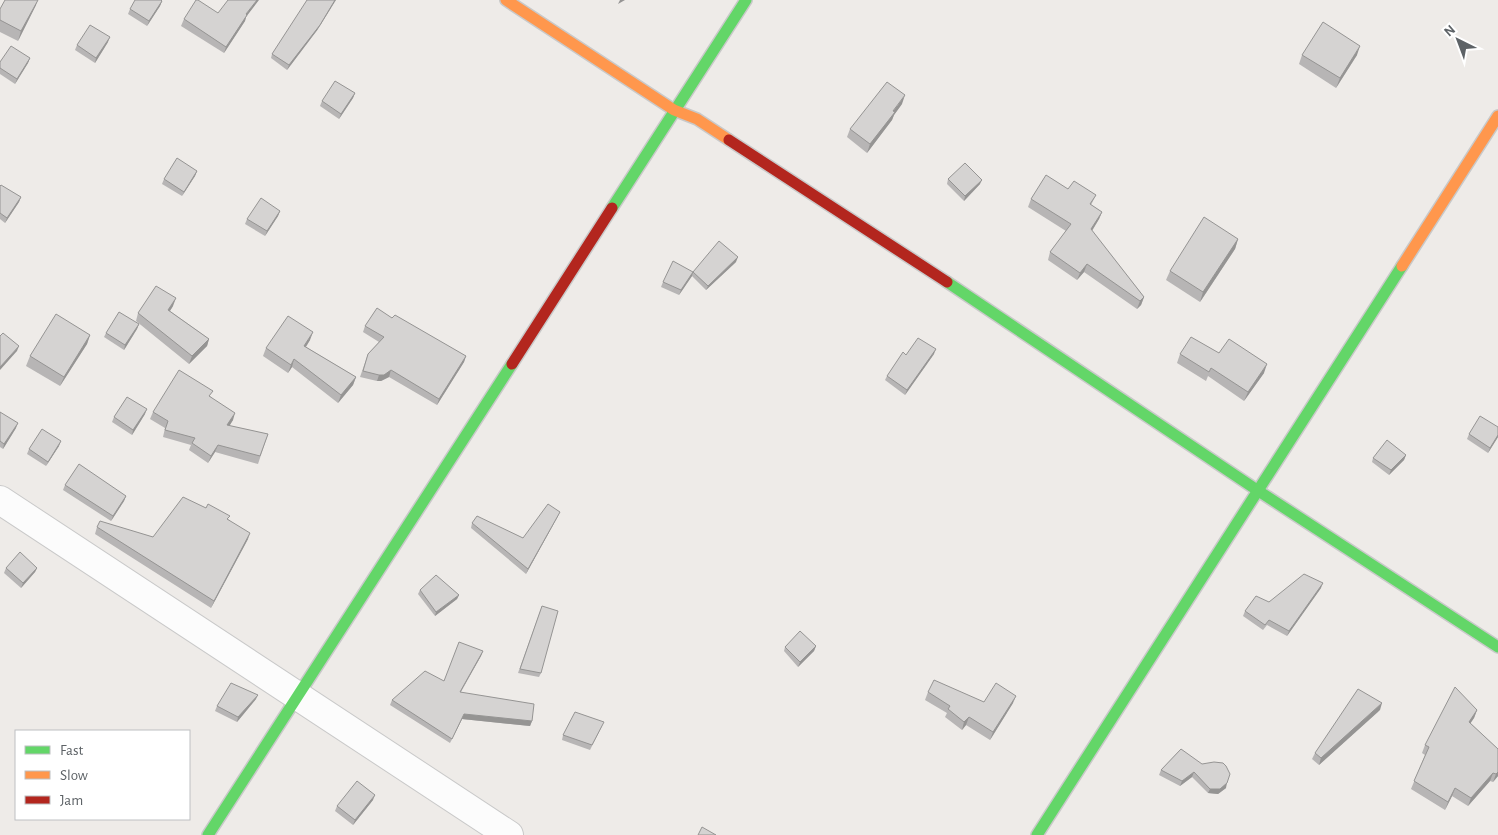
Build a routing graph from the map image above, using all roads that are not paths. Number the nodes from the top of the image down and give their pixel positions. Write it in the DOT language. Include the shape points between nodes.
graph roads {
  1 [pos="506,0"];
  2 [pos="746,0"];
  3 [pos="674,110"];
  4 [pos="1498,116"];
  5 [pos="1257,490"];
  6 [pos="0,500"];
  7 [pos="1498,647"];
  8 [pos="298,696"];
  9 [pos="208,835"];
  10 [pos="509,835"];
  11 [pos="1037,835"];
  1 -- 3 [label="street"];
  2 -- 3 [label="street"];
  3 -- 5 [label="street" via="697,120 978,301"];
  3 -- 8 [label="street"];
  4 -- 5 [label="street"];
  5 -- 7 [label="street"];
  5 -- 11 [label="street"];
  6 -- 8 [label="street"];
  8 -- 9 [label="street"];
  8 -- 10 [label="street"];
}
